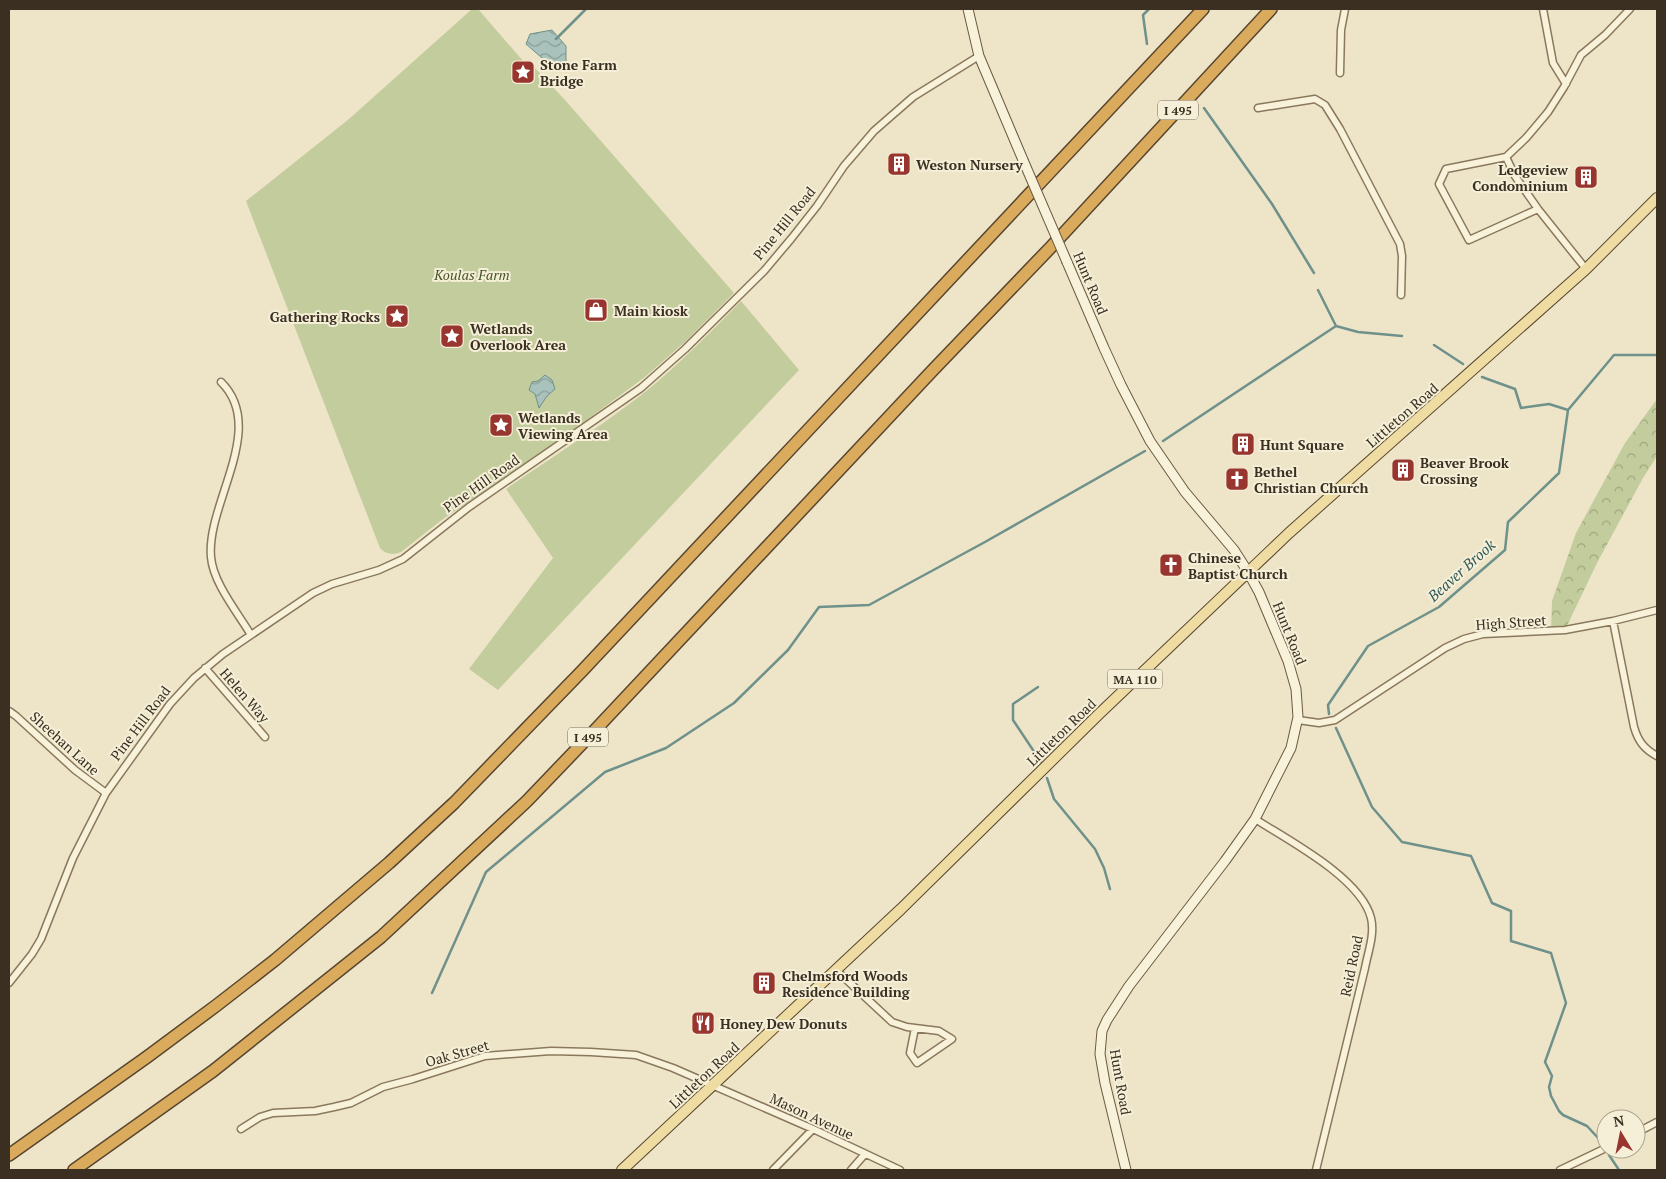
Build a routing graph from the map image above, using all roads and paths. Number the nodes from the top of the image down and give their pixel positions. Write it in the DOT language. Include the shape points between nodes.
graph roads {
  1 [pos="968,9"];
  2 [pos="1203,9"];
  3 [pos="1271,9"];
  4 [pos="1345,9"];
  5 [pos="1543,9"];
  6 [pos="1630,9"];
  7 [pos="978,56"];
  8 [pos="1340,73"];
  9 [pos="1566,84"];
  10 [pos="1258,108"];
  11 [pos="1506,157"];
  12 [pos="1657,198"];
  13 [pos="1538,209"];
  14 [pos="1586,269"];
  15 [pos="1401,295"];
  16 [pos="221,382"];
  17 [pos="1248,572"];
  18 [pos="1657,610"];
  19 [pos="1613,621"];
  20 [pos="251,635"];
  21 [pos="205,668"];
  22 [pos="9,711"];
  23 [pos="1298,720"];
  24 [pos="265,737"];
  25 [pos="1657,756"];
  26 [pos="106,793"];
  27 [pos="1255,819"];
  28 [pos="836,970"];
  29 [pos="9,982"];
  30 [pos="915,1028"];
  31 [pos="714,1085"];
  32 [pos="241,1129"];
  33 [pos="813,1129"];
  34 [pos="1596,1153"];
  35 [pos="865,1154"];
  36 [pos="9,1155"];
  37 [pos="74,1170"];
  38 [pos="622,1170"];
  39 [pos="773,1170"];
  40 [pos="851,1170"];
  41 [pos="900,1170"];
  42 [pos="1126,1170"];
  43 [pos="1316,1170"];
  44 [pos="1560,1170"];
  1 -- 7 [label="street"];
  2 -- 36 [label="highway" via="589,664 454,803 275,960 163,1046"];
  3 -- 37 [label="highway, I 495" via="1051,247 527,800 359,955 213,1071"];
  4 -- 8 [label="street"];
  5 -- 9 [label="street" via="1553,63"];
  6 -- 9 [label="street" via="1581,55"];
  7 -- 17 [label="street, Hunt Road, bridge" via="1104,348 1150,441 1185,492 1234,550"];
  7 -- 20 [label="street, Pine Hill Road" via="914,97 874,131 764,271 641,388 469,507 403,559 379,570 325,586"];
  9 -- 11 [label="street" via="1548,112"];
  10 -- 15 [label="street" via="1315,99 1325,105 1400,244"];
  11 -- 13 [label="street"];
  11 -- 13 [label="street" via="1446,169 1439,184 1468,240"];
  12 -- 14 [label="main road, Littleton Road / MA 110"];
  13 -- 14 [label="street"];
  14 -- 17 [label="main road, Littleton Road / MA 110"];
  16 -- 20 [label="street" via="235,402 238,429 234,458 213,532 211,559 216,578"];
  17 -- 23 [label="street, Hunt Road" via="1288,661 1296,689"];
  17 -- 28 [label="main road, Littleton Road / MA 110"];
  18 -- 19 [label="street, High Street"];
  19 -- 23 [label="street, High Street" via="1565,630 1473,636 1445,648 1335,720 1319,723"];
  19 -- 25 [label="street" via="1634,727 1639,741"];
  20 -- 21 [label="street, Pine Hill Road"];
  21 -- 24 [label="street, Helen Way"];
  21 -- 26 [label="street, Pine Hill Road" via="170,704"];
  22 -- 26 [label="street, Sheehan Lane" via="84,778"];
  23 -- 27 [label="street, Hunt Road" via="1290,748"];
  26 -- 29 [label="street, Pine Hill Road" via="73,858 41,939"];
  27 -- 42 [label="street, Hunt Road" via="1129,986 1102,1031 1100,1054 1105,1083"];
  27 -- 43 [label="street, Reid Road" via="1313,855 1344,879 1361,898 1371,918 1372,935 1365,968"];
  28 -- 30 [label="street" via="892,1022"];
  28 -- 31 [label="main road, Littleton Road / MA 110"];
  30 -- 30 [label="street" via="939,1031 952,1039 917,1063 910,1053"];
  31 -- 32 [label="street, Oak Street" via="636,1056 551,1051 485,1056 382,1087 334,1108 273,1113"];
  31 -- 33 [label="street, Mason Avenue"];
  31 -- 38 [label="main road, Littleton Road / MA 110"];
  33 -- 35 [label="street, Mason Avenue"];
  33 -- 39 [label="street"];
  34 -- 44 [label="street"];
  35 -- 40 [label="street"];
  35 -- 41 [label="street, Mason Avenue"];
}
